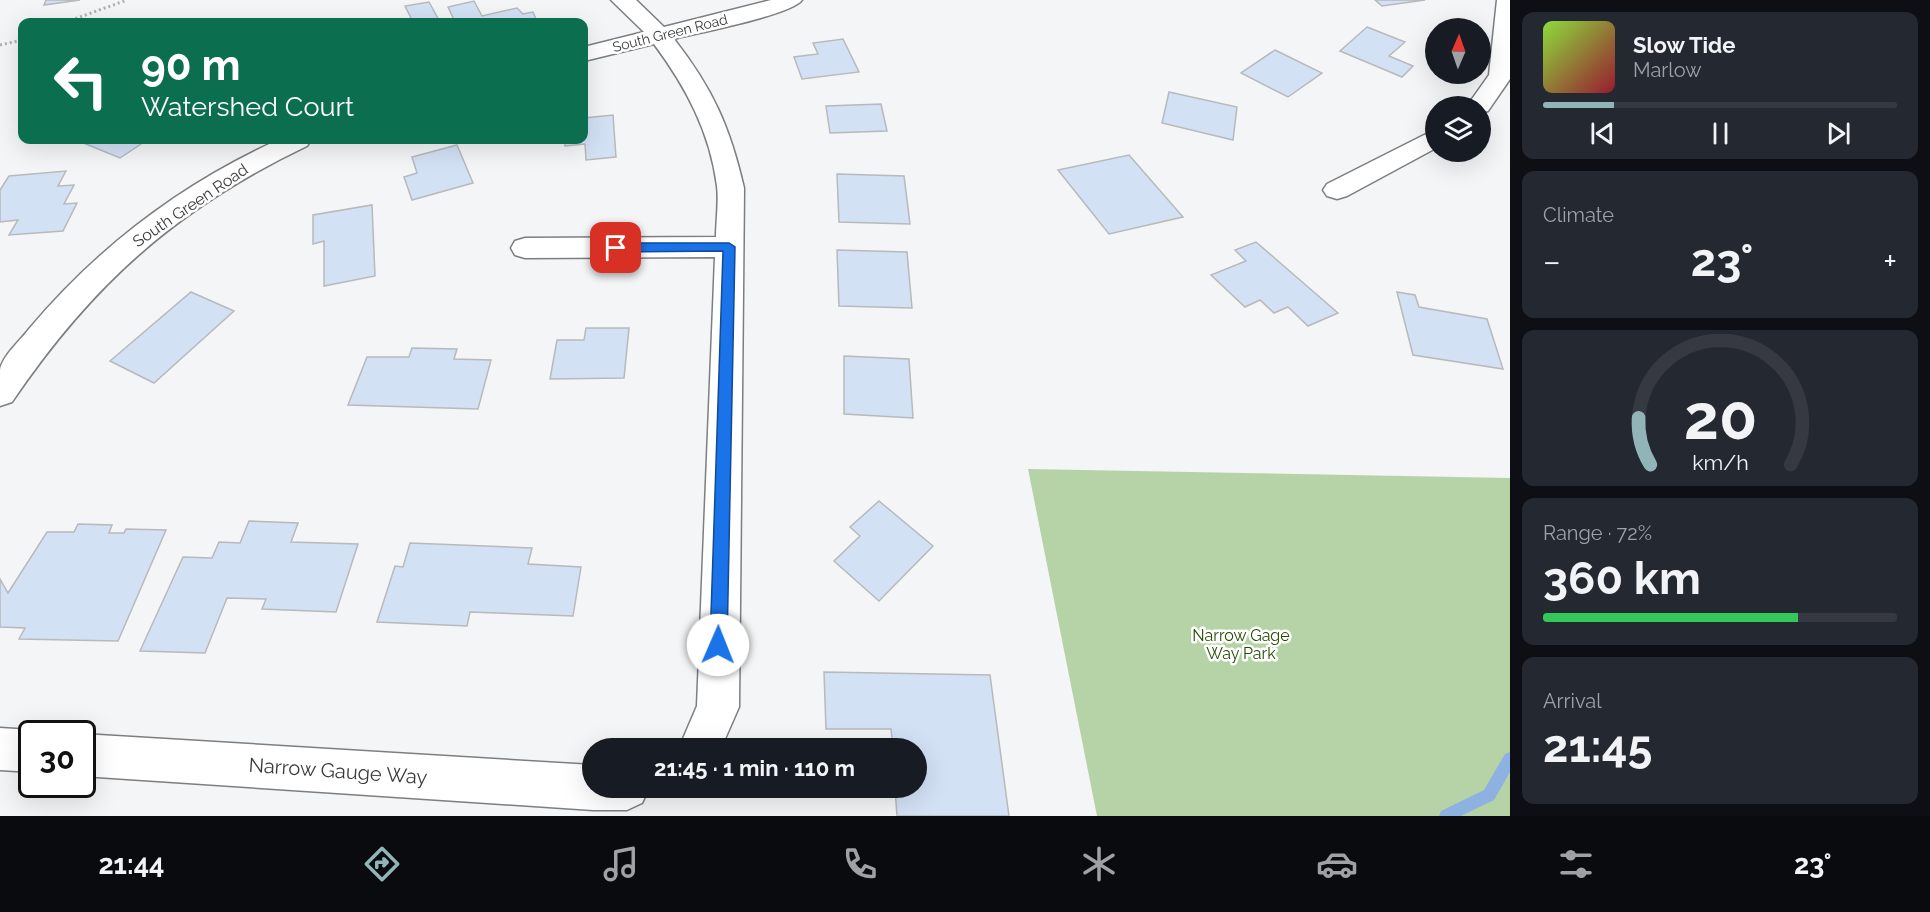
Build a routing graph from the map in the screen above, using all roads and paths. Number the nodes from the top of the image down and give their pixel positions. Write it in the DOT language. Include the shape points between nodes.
graph roads {
  1 [pos="127,0"];
  2 [pos="622,0"];
  3 [pos="791,0"];
  4 [pos="1508,0"];
  5 [pos="77,18"];
  6 [pos="658,36"];
  7 [pos="18,41"];
  8 [pos="0,45"];
  9 [pos="588,53"];
  10 [pos="1486,96"];
  11 [pos="1425,143"];
  12 [pos="291,144"];
  13 [pos="1336,190"];
  14 [pos="729,247"];
  15 [pos="525,248"];
  16 [pos="0,393"];
  17 [pos="704,738"];
  18 [pos="0,749"];
  19 [pos="18,750"];
  20 [pos="96,756"];
  21 [pos="582,786"];
  1 -- 5 [label="path"];
  2 -- 6 [label="street"];
  3 -- 6 [label="street, South Green Road"];
  4 -- 10 [label="street" via="1501,75"];
  6 -- 9 [label="street, South Green Road"];
  6 -- 14 [label="street" via="689,78 714,122 731,188"];
  7 -- 8 [label="path"];
  11 -- 13 [label="street"];
  12 -- 16 [label="street, South Green Road" via="213,186 154,225 102,268 57,314"];
  14 -- 15 [label="street"];
  14 -- 17 [label="street" via="718,707"];
  18 -- 19 [label="street"];
  20 -- 21 [label="street, Narrow Gauge Way"];
}
